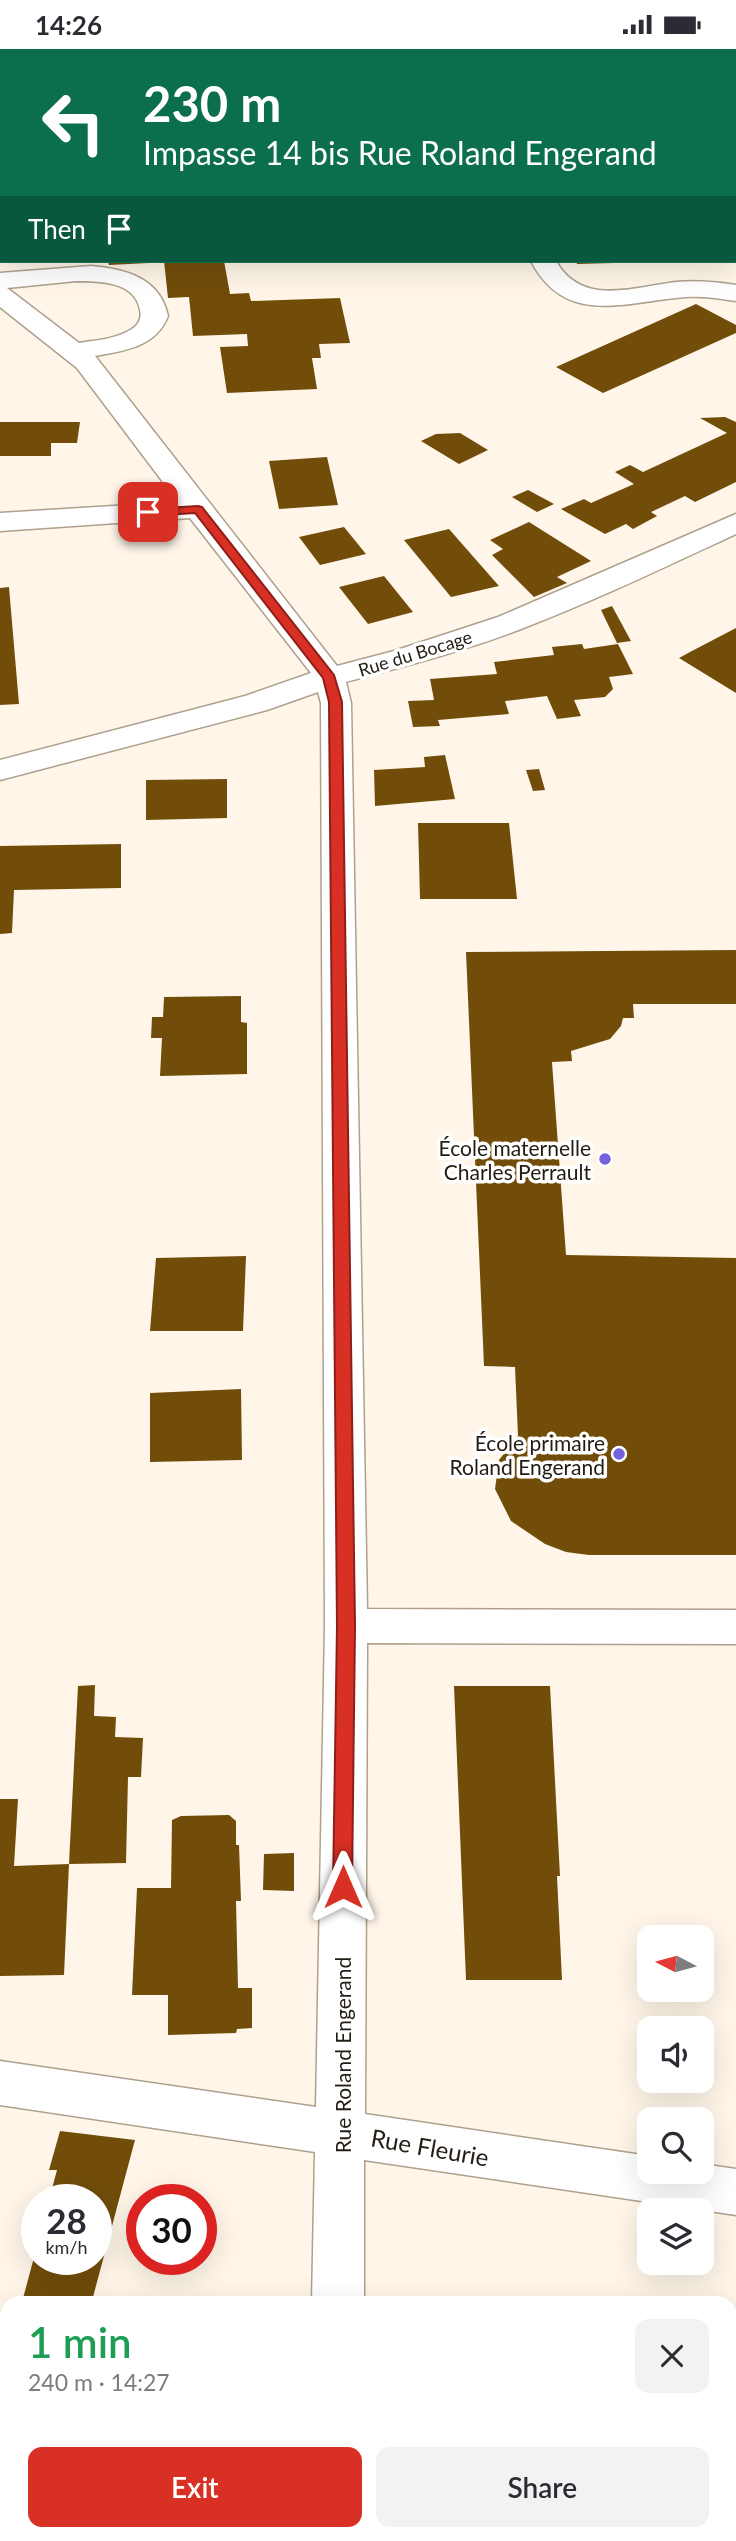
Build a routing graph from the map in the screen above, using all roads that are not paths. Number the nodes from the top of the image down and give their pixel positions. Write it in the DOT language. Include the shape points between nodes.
graph roads {
  1 [pos="545,263"];
  2 [pos="0,281"];
  3 [pos="736,293"];
  4 [pos="0,294"];
  5 [pos="74,352"];
  6 [pos="198,509"];
  7 [pos="0,521"];
  8 [pos="736,523"];
  9 [pos="330,677"];
  10 [pos="0,770"];
  11 [pos="346,1626"];
  12 [pos="736,1627"];
  13 [pos="0,2083"];
  14 [pos="342,2132"];
  15 [pos="736,2192"];
  16 [pos="338,2296"];
  1 -- 3 [label="street" via="554,280 568,292 585,296 634,297 695,289"];
  2 -- 5 [label="street" via="102,275 135,284 146,293 155,316 144,335"];
  4 -- 5 [label="street, Rue Roland Engerand"];
  5 -- 6 [label="street, Rue Roland Engerand"];
  6 -- 7 [label="street"];
  6 -- 9 [label="street, Rue Roland Engerand"];
  8 -- 9 [label="street, Rue du Bocage" via="509,623"];
  9 -- 10 [label="street, Rue du Bocage" via="256,703"];
  9 -- 11 [label="street, Rue Roland Engerand" via="336,710"];
  11 -- 12 [label="street"];
  11 -- 14 [label="street, Rue Roland Engerand"];
  13 -- 14 [label="street, Rue Fleurie"];
  14 -- 15 [label="street, Rue Fleurie"];
  14 -- 16 [label="street, Rue Roland Engerand"];
}
